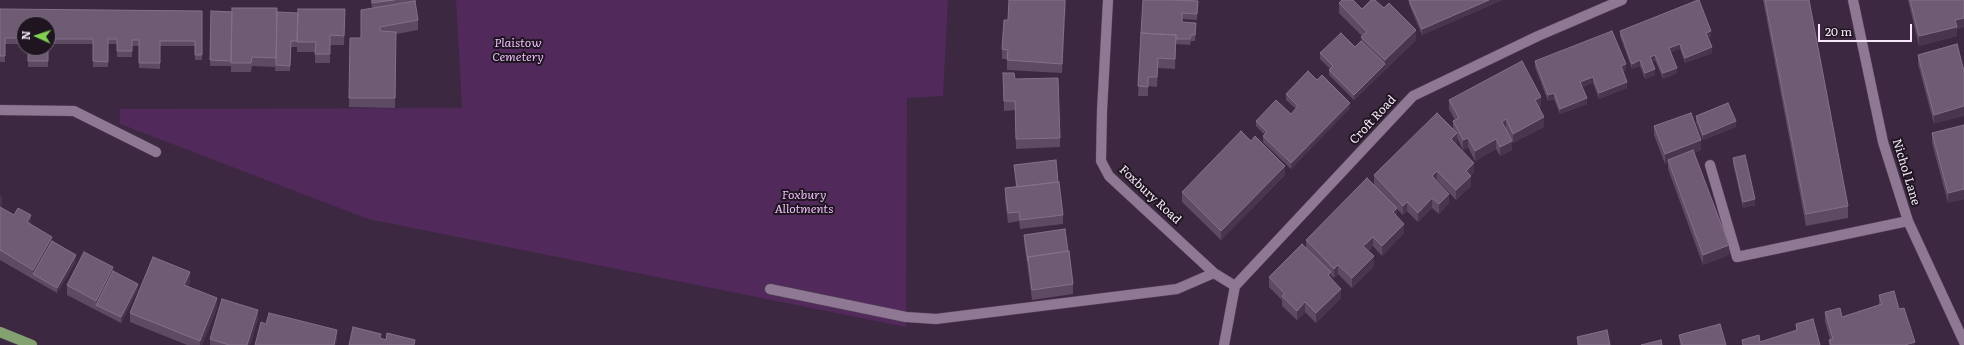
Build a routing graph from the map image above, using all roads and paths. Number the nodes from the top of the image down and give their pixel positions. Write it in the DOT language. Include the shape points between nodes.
graph roads {
  1 [pos="1108,0"];
  2 [pos="1622,0"];
  3 [pos="1853,0"];
  4 [pos="0,110"];
  5 [pos="156,152"];
  6 [pos="1710,165"];
  7 [pos="1908,221"];
  8 [pos="1214,273"];
  9 [pos="1235,286"];
  10 [pos="770,289"];
  11 [pos="0,332"];
  12 [pos="1964,342"];
  13 [pos="32,345"];
  14 [pos="1224,345"];
  1 -- 8 [label="street, Foxbury Road" via="1101,162 1108,176"];
  2 -- 9 [label="street, Croft Road" via="1538,36 1413,96"];
  3 -- 7 [label="street, Nichol Lane" via="1883,142"];
  4 -- 5 [label="street" via="74,111"];
  6 -- 7 [label="street" via="1737,257"];
  7 -- 12 [label="street, Nichol Lane"];
  8 -- 9 [label="street, Foxbury Road"];
  8 -- 10 [label="street" via="1176,289 936,319 906,317"];
  9 -- 14 [label="street"];
  11 -- 13 [label="main road"];
}
